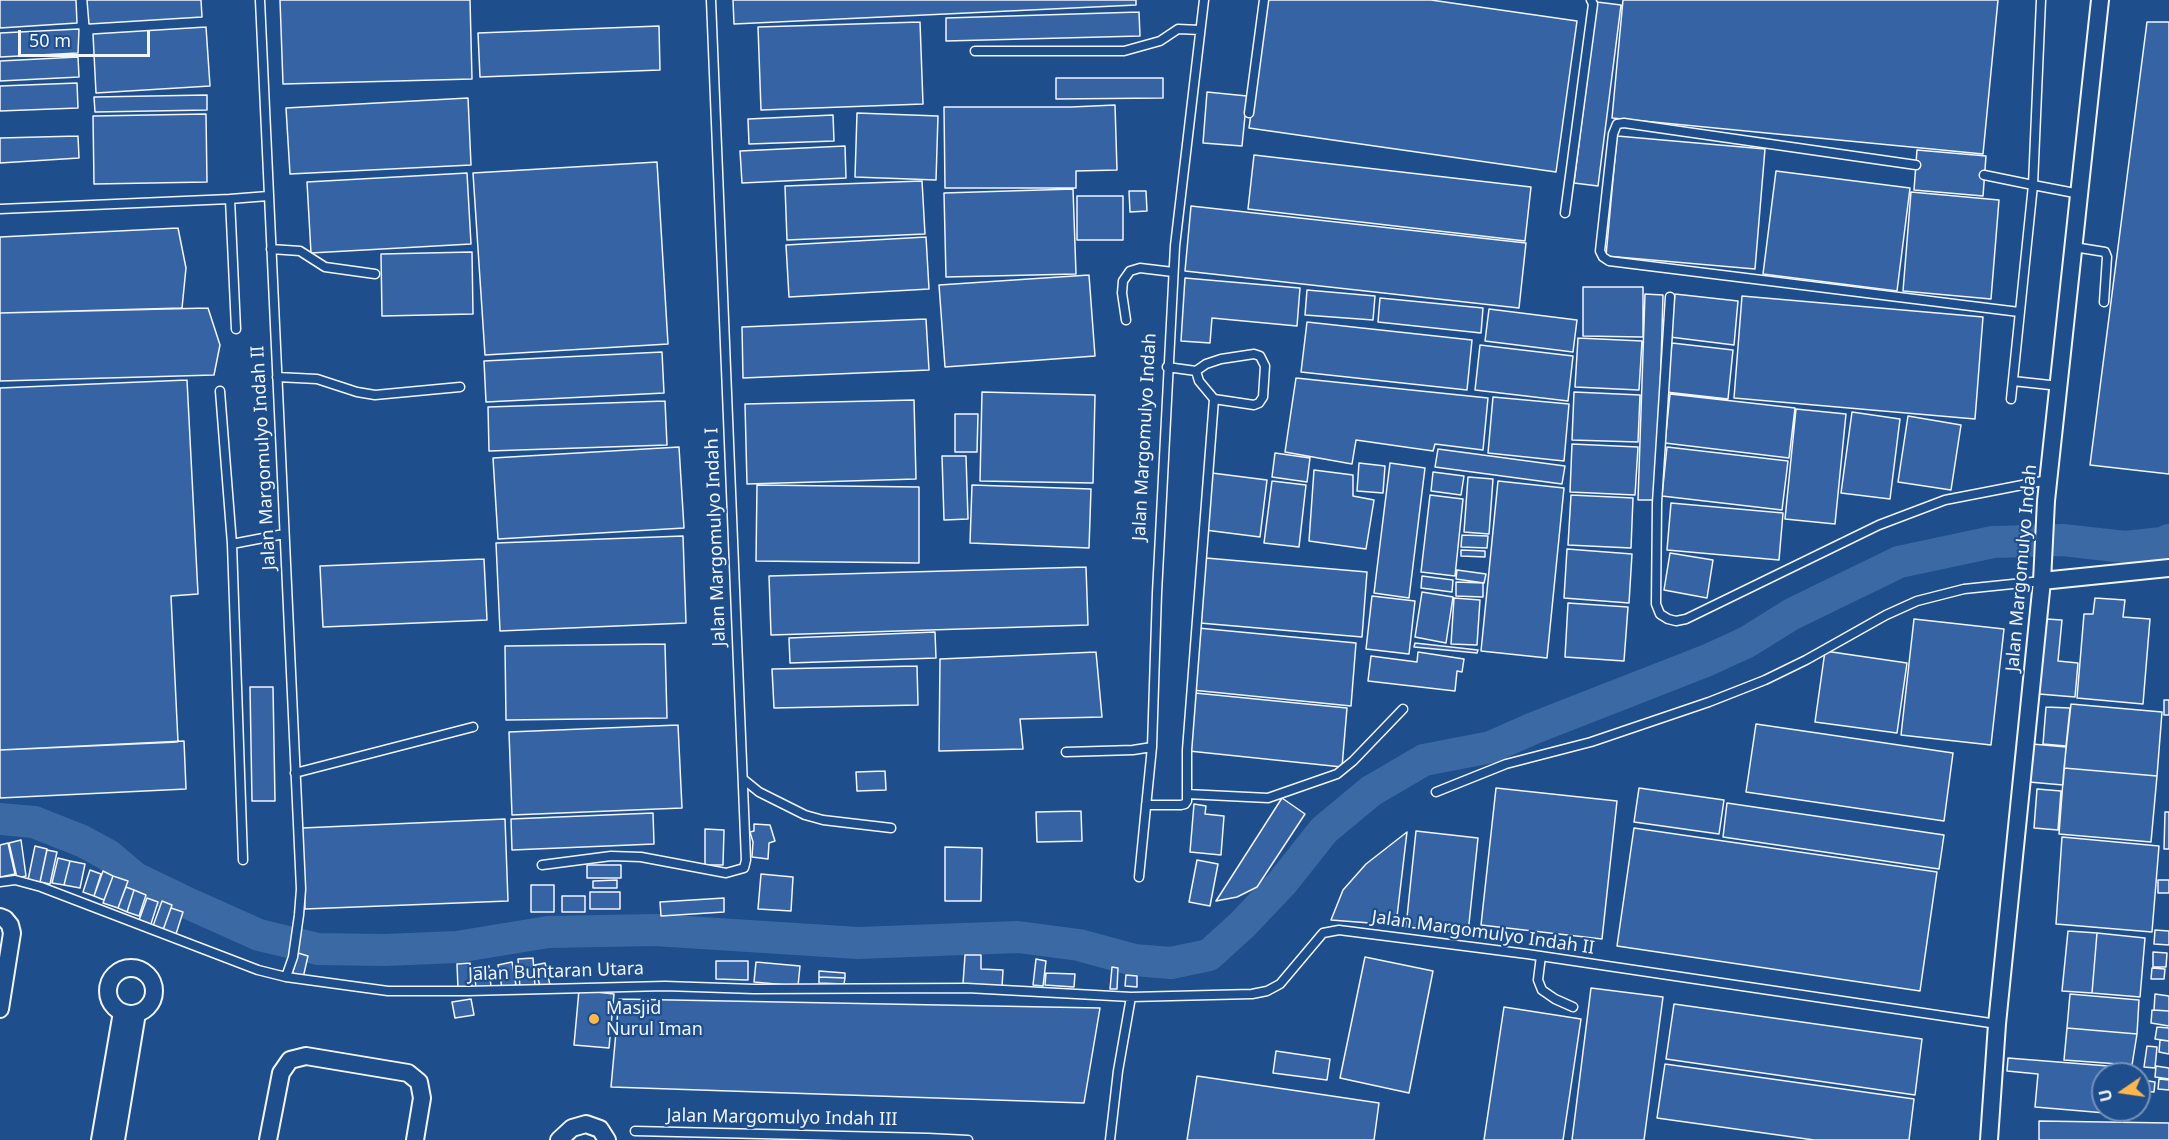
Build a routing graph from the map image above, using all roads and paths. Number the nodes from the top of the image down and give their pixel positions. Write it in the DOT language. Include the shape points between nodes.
graph roads {
  1 [pos="260,0"];
  2 [pos="711,0"];
  3 [pos="1204,0"];
  4 [pos="1263,0"];
  5 [pos="1591,0"];
  6 [pos="2041,0"];
  7 [pos="2100,0"];
  8 [pos="1200,30"];
  9 [pos="975,51"];
  10 [pos="1249,112"];
  11 [pos="1916,165"];
  12 [pos="1984,174"];
  13 [pos="2033,184"];
  14 [pos="2080,194"];
  15 [pos="268,196"];
  16 [pos="230,199"];
  17 [pos="0,209"];
  18 [pos="1565,213"];
  19 [pos="2074,247"];
  20 [pos="270,249"];
  21 [pos="1173,272"];
  22 [pos="375,274"];
  23 [pos="1670,297"];
  24 [pos="2104,302"];
  25 [pos="2019,312"];
  26 [pos="1126,320"];
  27 [pos="236,329"];
  28 [pos="1167,367"];
  29 [pos="1196,371"];
  30 [pos="277,377"];
  31 [pos="2013,381"];
  32 [pos="2059,386"];
  33 [pos="460,387"];
  34 [pos="220,391"];
  35 [pos="1214,399"];
  36 [pos="2011,399"];
  37 [pos="2048,480"];
  38 [pos="284,534"];
  39 [pos="232,544"];
  40 [pos="2169,568"];
  41 [pos="2042,581"];
  42 [pos="1403,709"];
  43 [pos="473,727"];
  44 [pos="1152,747"];
  45 [pos="1066,752"];
  46 [pos="295,773"];
  47 [pos="743,779"];
  48 [pos="1436,792"];
  49 [pos="1187,794"];
  50 [pos="1146,805"];
  51 [pos="891,828"];
  52 [pos="243,860"];
  53 [pos="542,865"];
  54 [pos="1139,877"];
  55 [pos="0,882"];
  56 [pos="0,916"];
  57 [pos="1541,956"];
  58 [pos="286,977"];
  59 [pos="1131,998"];
  60 [pos="1573,1006"];
  61 [pos="0,1009"];
  62 [pos="1997,1024"];
  63 [pos="635,1131"];
  64 [pos="928,1139"];
  65 [pos="100,1140"];
  66 [pos="116,1140"];
  67 [pos="268,1140"];
  68 [pos="415,1140"];
  69 [pos="559,1140"];
  70 [pos="607,1140"];
  71 [pos="968,1140"];
  72 [pos="1110,1140"];
  73 [pos="1989,1140"];
  1 -- 15 [label="lane, Jalan Margomulyo Indah II"];
  2 -- 47 [label="lane, Jalan Margomulyo Indah I"];
  3 -- 8 [label="lane, Jalan Margomulyo Indah"];
  4 -- 10 [label="lane"];
  5 -- 18 [label="lane"];
  6 -- 13 [label="lane"];
  7 -- 14 [label="street, Jalan Margomulyo Indah"];
  8 -- 9 [label="lane" via="1178,29 1160,41 1124,51"];
  8 -- 21 [label="lane, Jalan Margomulyo Indah"];
  11 -- 25 [label="lane" via="1617,124 1600,251 1609,261"];
  12 -- 13 [label="lane"];
  13 -- 14 [label="lane"];
  13 -- 25 [label="lane"];
  14 -- 19 [label="street, Jalan Margomulyo Indah"];
  15 -- 16 [label="lane"];
  15 -- 20 [label="lane, Jalan Margomulyo Indah II"];
  16 -- 17 [label="lane"];
  16 -- 27 [label="lane"];
  19 -- 24 [label="lane" via="2105,252"];
  19 -- 32 [label="street, Jalan Margomulyo Indah"];
  20 -- 22 [label="lane" via="300,251 325,267"];
  20 -- 30 [label="lane, Jalan Margomulyo Indah II"];
  21 -- 26 [label="lane" via="1140,268 1130,271 1122,281"];
  21 -- 28 [label="lane, Jalan Margomulyo Indah"];
  23 -- 37 [label="lane" via="1657,503 1656,604 1659,614 1668,619 1686,619 1879,525 1945,500"];
  25 -- 31 [label="lane"];
  28 -- 29 [label="lane"];
  28 -- 44 [label="lane, Jalan Margomulyo Indah"];
  29 -- 35 [label="lane"];
  29 -- 35 [label="lane" via="1235,356 1254,354 1262,359 1263,397 1259,403"];
  30 -- 33 [label="lane" via="317,379 375,395"];
  30 -- 38 [label="lane, Jalan Margomulyo Indah II"];
  31 -- 32 [label="lane"];
  31 -- 36 [label="lane"];
  32 -- 37 [label="street, Jalan Margomulyo Indah"];
  34 -- 39 [label="lane"];
  35 -- 49 [label="lane" via="1187,750"];
  37 -- 41 [label="street, Jalan Margomulyo Indah"];
  38 -- 39 [label="lane"];
  38 -- 46 [label="lane, Jalan Margomulyo Indah II"];
  39 -- 52 [label="lane"];
  40 -- 41 [label="street"];
  41 -- 48 [label="lane" via="1964,589 1917,602 1742,689 1591,742 1506,764"];
  41 -- 62 [label="street, Jalan Margomulyo Indah"];
  42 -- 49 [label="lane" via="1337,774 1268,798"];
  43 -- 46 [label="lane"];
  44 -- 45 [label="lane"];
  44 -- 50 [label="lane, Jalan Margomulyo Indah"];
  46 -- 58 [label="lane, Jalan Margomulyo Indah II" via="301,889 293,957"];
  47 -- 51 [label="lane" via="759,792 805,815"];
  47 -- 53 [label="lane, Jalan Margomulyo Indah I" via="746,860 744,868 735,872 641,857 611,856"];
  49 -- 50 [label="lane" via="1185,804"];
  50 -- 54 [label="lane, Jalan Margomulyo Indah"];
  55 -- 58 [label="lane, Jalan Buntaran Utara" via="15,880 33,885"];
  56 -- 61 [label="street" via="12,933"];
  57 -- 59 [label="lane, Jalan Margomulyo Indah II" via="1330,930 1323,933 1280,984 1267,991 1209,997"];
  57 -- 60 [label="lane" via="1538,980 1542,990"];
  57 -- 62 [label="lane, Jalan Margomulyo Indah II"];
  58 -- 59 [label="lane, Jalan Buntaran Utara" via="388,991 665,986 967,988"];
  59 -- 72 [label="lane"];
  62 -- 73 [label="street, Jalan Margomulyo Indah"];
  63 -- 64 [label="lane, Jalan Margomulyo Indah III"];
  64 -- 71 [label="lane, Jalan Margomulyo Indah III"];
  65 -- 66 [label="street" via="129,1012"];
  67 -- 68 [label="street" via="281,1073 290,1060 306,1056 408,1073 419,1082 422,1098"];
  69 -- 70 [label="street" via="572,1128 586,1124 600,1129"];
}
